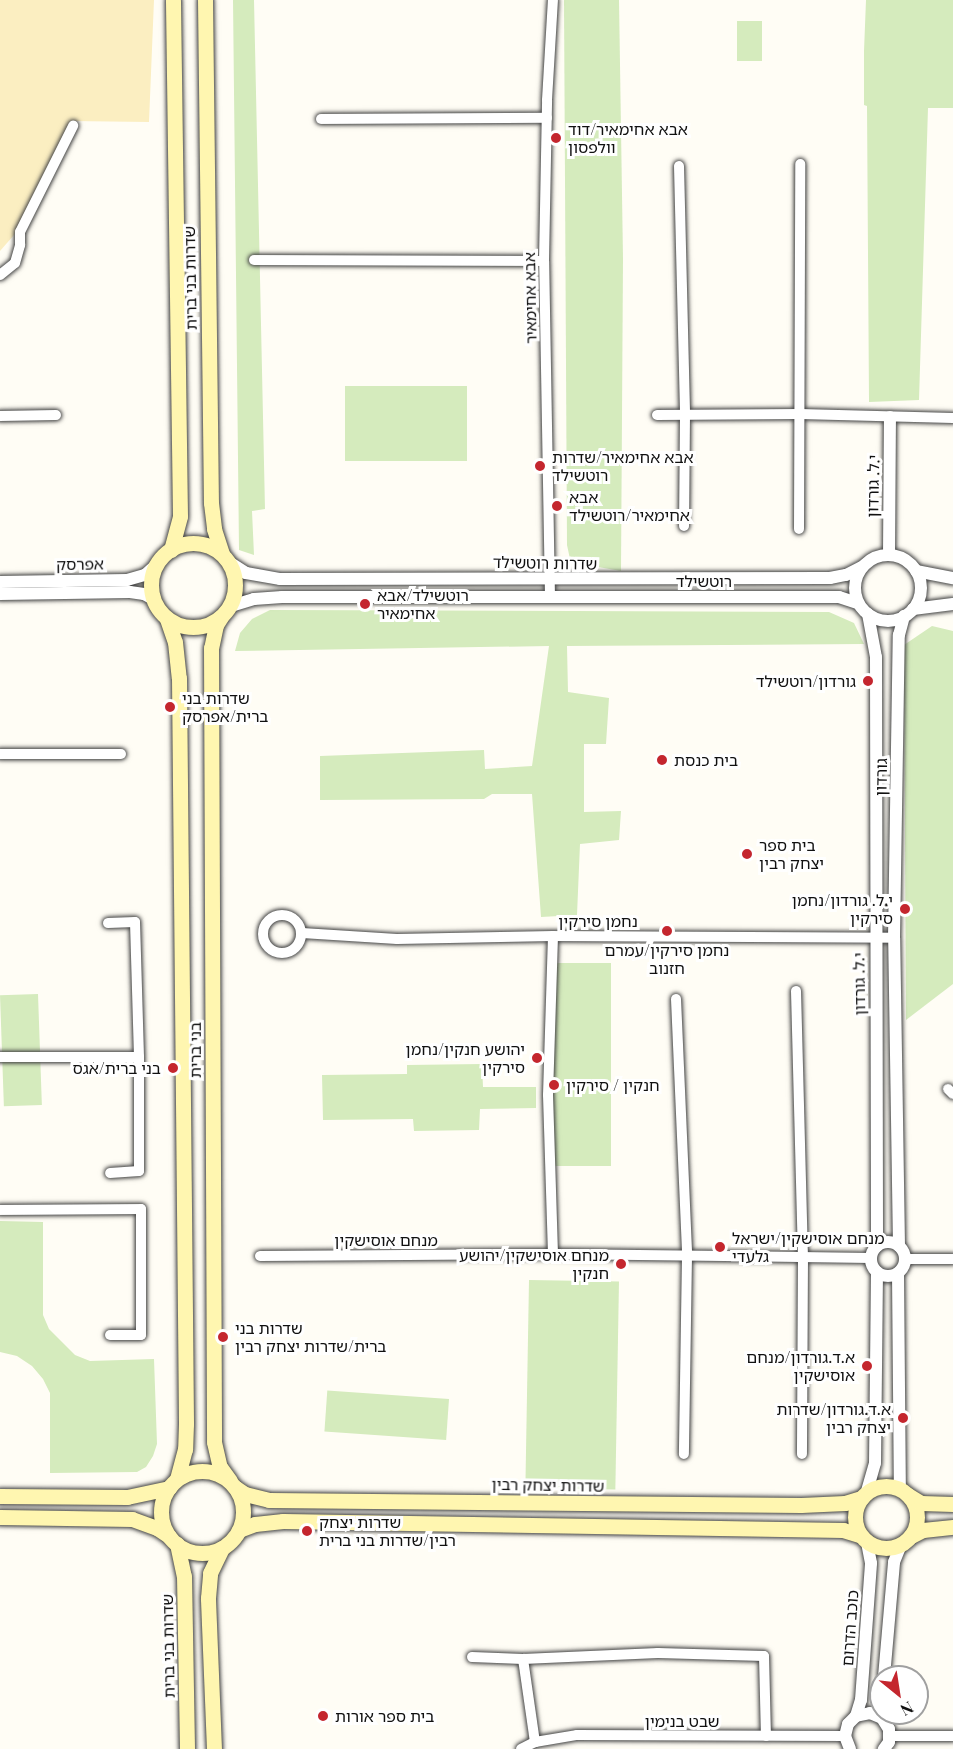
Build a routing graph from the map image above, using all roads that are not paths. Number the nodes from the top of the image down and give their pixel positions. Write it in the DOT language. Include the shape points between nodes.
graph roads {
  1 [pos="173,0"];
  2 [pos="205,0"];
  3 [pos="553,0"];
  4 [pos="547,118"];
  5 [pos="321,119"];
  6 [pos="73,126"];
  7 [pos="800,164"];
  8 [pos="679,166"];
  9 [pos="254,260"];
  10 [pos="544,261"];
  11 [pos="0,274"];
  12 [pos="800,414"];
  13 [pos="56,415"];
  14 [pos="657,415"];
  15 [pos="685,415"];
  16 [pos="0,416"];
  17 [pos="890,417"];
  18 [pos="953,418"];
  19 [pos="684,526"];
  20 [pos="799,529"];
  21 [pos="171,550"];
  22 [pos="889,555"];
  23 [pos="226,558"];
  24 [pos="156,565"];
  25 [pos="862,567"];
  26 [pos="916,571"];
  27 [pos="953,578"];
  28 [pos="550,579"];
  29 [pos="0,582"];
  30 [pos="0,594"];
  31 [pos="550,597"];
  32 [pos="153,599"];
  33 [pos="858,603"];
  34 [pos="953,604"];
  35 [pos="226,612"];
  36 [pos="909,613"];
  37 [pos="868,614"];
  38 [pos="168,619"];
  39 [pos="0,754"];
  40 [pos="121,754"];
  41 [pos="108,923"];
  42 [pos="302,933"];
  43 [pos="553,936"];
  44 [pos="875,938"];
  45 [pos="894,938"];
  46 [pos="796,991"];
  47 [pos="676,999"];
  48 [pos="0,1057"];
  49 [pos="139,1058"];
  50 [pos="110,1173"];
  51 [pos="0,1210"];
  52 [pos="877,1246"];
  53 [pos="899,1246"];
  54 [pos="553,1254"];
  55 [pos="260,1256"];
  56 [pos="687,1256"];
  57 [pos="803,1256"];
  58 [pos="871,1258"];
  59 [pos="953,1258"];
  60 [pos="905,1259"];
  61 [pos="878,1272"];
  62 [pos="898,1272"];
  63 [pos="110,1335"];
  64 [pos="684,1454"];
  65 [pos="802,1454"];
  66 [pos="173,1483"];
  67 [pos="233,1485"];
  68 [pos="904,1492"];
  69 [pos="864,1495"];
  70 [pos="0,1496"];
  71 [pos="953,1504"];
  72 [pos="0,1517"];
  73 [pos="953,1527"];
  74 [pos="239,1530"];
  75 [pos="863,1539"];
  76 [pos="173,1540"];
  77 [pos="906,1540"];
  78 [pos="222,1548"];
  79 [pos="472,1657"];
  80 [pos="523,1659"];
  81 [pos="885,1665"];
  82 [pos="869,1713"];
  83 [pos="856,1716"];
  84 [pos="886,1725"];
  85 [pos="626,1736"];
  86 [pos="766,1736"];
  87 [pos="845,1736"];
  88 [pos="890,1736"];
  89 [pos="953,1736"];
  90 [pos="535,1742"];
  91 [pos="187,1749"];
  92 [pos="214,1749"];
  93 [pos="521,1749"];
  94 [pos="626,1749"];
  95 [pos="850,1749"];
  96 [pos="884,1749"];
  1 -- 21 [label="main road, שדרות בני ברית" via="180,516"];
  2 -- 23 [label="main road, שדרות בני ברית" via="211,503 214,529"];
  3 -- 4 [label="street, אבא אחימאיר"];
  4 -- 5 [label="street"];
  4 -- 10 [label="street, אבא אחימאיר"];
  6 -- 11 [label="street" via="20,232 15,263"];
  7 -- 12 [label="street"];
  8 -- 15 [label="street"];
  9 -- 10 [label="street"];
  10 -- 28 [label="street, אבא אחימאיר"];
  12 -- 15 [label="street"];
  12 -- 17 [label="street"];
  12 -- 20 [label="street"];
  13 -- 16 [label="street"];
  14 -- 15 [label="street"];
  15 -- 19 [label="street"];
  17 -- 18 [label="street"];
  17 -- 22 [label="street, י.ל. גורדון"];
  21 -- 23 [label="main road" via="192,543 203,544"];
  21 -- 24 [label="main road"];
  22 -- 25 [label="street" via="870,560"];
  22 -- 26 [label="street" via="904,560"];
  23 -- 28 [label="street, שדרות רוטשילד" via="246,573 280,579"];
  23 -- 35 [label="main road" via="236,584"];
  24 -- 29 [label="street, אפרסק" via="145,575 127,580"];
  24 -- 32 [label="main road" via="151,582"];
  25 -- 28 [label="street, שדרות רוטשילד" via="830,578"];
  25 -- 33 [label="street" via="855,584"];
  26 -- 27 [label="street"];
  26 -- 36 [label="street" via="920,590"];
  28 -- 31 [label="street, אבא אחימאיר"];
  30 -- 32 [label="street, אפרסק" via="130,592"];
  31 -- 33 [label="street, רוטשילד" via="839,597"];
  31 -- 35 [label="street, שדרות רוטשילד" via="254,598"];
  32 -- 38 [label="main road"];
  33 -- 37 [label="street"];
  34 -- 36 [label="street"];
  35 -- 38 [label="main road" via="209,625 195,628"];
  35 -- 67 [label="main road, בני ברית" via="216,625 211,648 214,1442 220,1467"];
  36 -- 37 [label="street" via="886,621"];
  36 -- 45 [label="street, גורדון" via="899,635"];
  37 -- 44 [label="street, י.ל. גורדון" via="876,657"];
  38 -- 66 [label="main road, בני ברית" via="178,658 186,1424 185,1449"];
  39 -- 40 [label="street"];
  41 -- 49 [label="street" via="135,922"];
  42 -- 43 [label="street, נחמן סירקין" via="397,939"];
  43 -- 44 [label="street, נחמן סירקין"];
  43 -- 54 [label="street" via="548,1095"];
  44 -- 45 [label="street, נחמן סירקין"];
  44 -- 52 [label="street, י.ל. גורדון"];
  45 -- 53 [label="street"];
  46 -- 57 [label="street"];
  47 -- 56 [label="street"];
  48 -- 49 [label="street"];
  49 -- 50 [label="street" via="139,1171"];
  51 -- 63 [label="street" via="141,1209 141,1335"];
  52 -- 53 [label="street" via="886,1242"];
  52 -- 58 [label="street"];
  53 -- 60 [label="street"];
  54 -- 55 [label="street, מנחם אוסישקין"];
  54 -- 56 [label="street, מנחם אוסישקין"];
  56 -- 57 [label="street, מנחם אוסישקין"];
  56 -- 64 [label="street"];
  57 -- 58 [label="street, מנחם אוסישקין"];
  57 -- 65 [label="street"];
  58 -- 61 [label="street"];
  59 -- 60 [label="street"];
  60 -- 62 [label="street"];
  61 -- 62 [label="street" via="888,1276"];
  61 -- 69 [label="street" via="875,1463"];
  62 -- 68 [label="street"];
  66 -- 67 [label="main road" via="190,1473 204,1471 218,1474"];
  66 -- 70 [label="main road" via="127,1497"];
  66 -- 76 [label="main road" via="161,1512 163,1525"];
  67 -- 69 [label="main road, שדרות יצחק רבין" via="245,1494 269,1500 801,1505 845,1503"];
  67 -- 74 [label="main road" via="243,1509"];
  68 -- 69 [label="main road" via="883,1486"];
  68 -- 71 [label="main road" via="921,1503"];
  68 -- 77 [label="main road" via="914,1502 917,1519"];
  69 -- 75 [label="main road" via="854,1516"];
  72 -- 76 [label="main road" via="132,1519 157,1528"];
  73 -- 77 [label="main road" via="923,1530"];
  74 -- 75 [label="main road" via="255,1524 291,1521 843,1530"];
  74 -- 78 [label="main road"];
  75 -- 77 [label="main road" via="884,1549"];
  75 -- 83 [label="street, כוכב הדרום" via="871,1563 861,1700"];
  76 -- 78 [label="main road" via="199,1552"];
  76 -- 91 [label="main road, שדרות בני ברית" via="184,1576"];
  77 -- 81 [label="street" via="894,1562"];
  78 -- 92 [label="main road" via="210,1573 208,1598"];
  79 -- 80 [label="street"];
  80 -- 86 [label="street" via="658,1653 764,1656"];
  80 -- 90 [label="street"];
  82 -- 83 [label="street"];
  83 -- 87 [label="street, כוכב הדרום" via="848,1724"];
  84 -- 88 [label="street"];
  85 -- 86 [label="street, שבט בנימין"];
  85 -- 90 [label="street, שבט בנימין" via="577,1735"];
  85 -- 94 [label="street"];
  86 -- 87 [label="street, שבט בנימין"];
  87 -- 95 [label="street"];
  88 -- 89 [label="street"];
  88 -- 96 [label="street"];
  90 -- 93 [label="street, שבט בנימין"];
}
